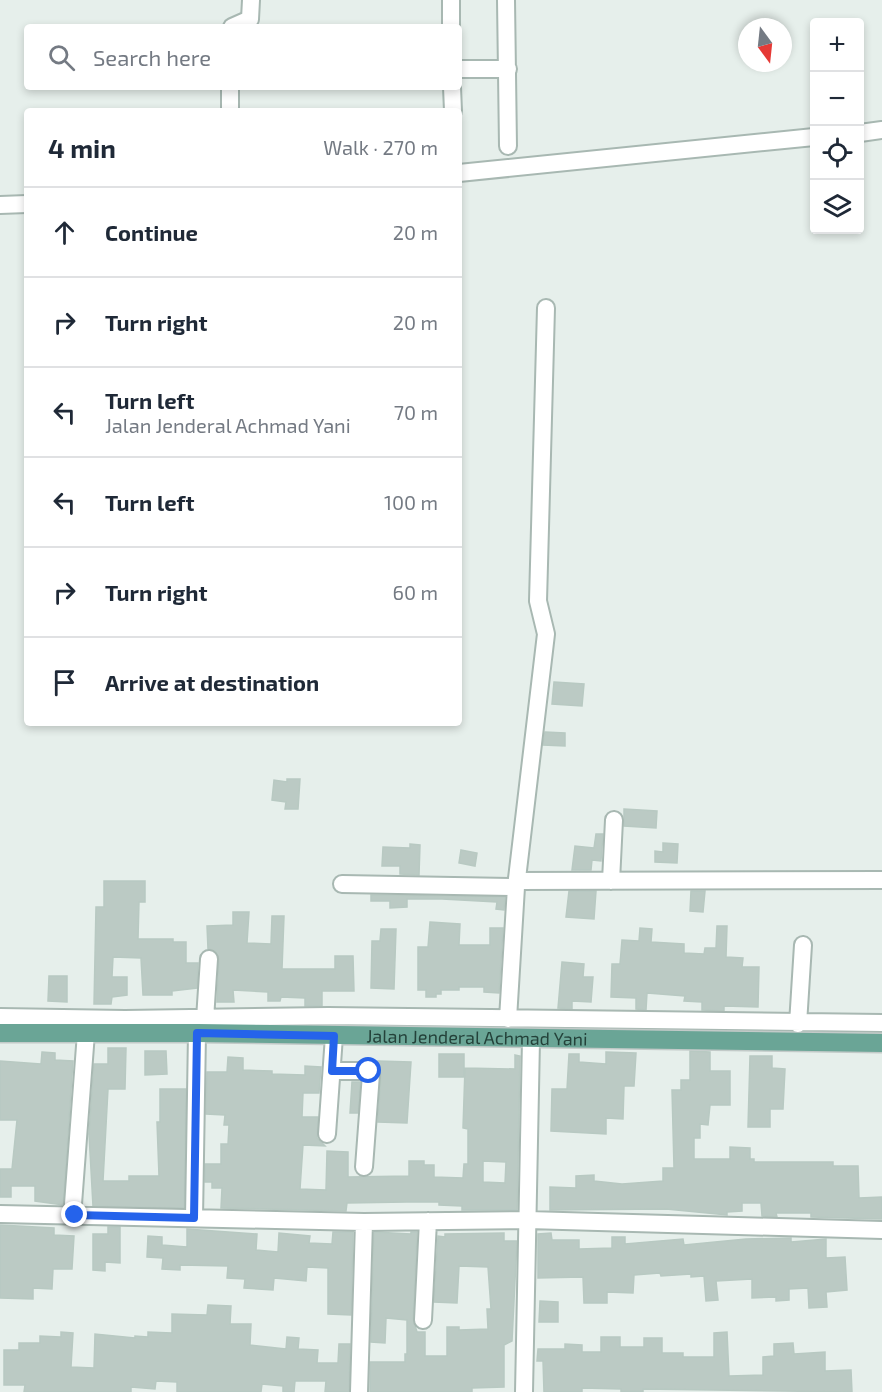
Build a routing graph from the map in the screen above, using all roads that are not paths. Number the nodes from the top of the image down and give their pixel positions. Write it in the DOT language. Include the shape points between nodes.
graph roads {
  1 [pos="251,0"];
  2 [pos="451,0"];
  3 [pos="506,0"];
  4 [pos="240,24"];
  5 [pos="451,24"];
  6 [pos="462,69"];
  7 [pos="508,69"];
  8 [pos="230,90"];
  9 [pos="452,90"];
  10 [pos="230,108"];
  11 [pos="453,108"];
  12 [pos="882,130"];
  13 [pos="864,132"];
  14 [pos="810,137"];
  15 [pos="508,146"];
  16 [pos="462,173"];
  17 [pos="24,204"];
  18 [pos="0,205"];
  19 [pos="546,308"];
  20 [pos="614,820"];
  21 [pos="882,880"];
  22 [pos="611,881"];
  23 [pos="342,884"];
  24 [pos="516,884"];
  25 [pos="803,945"];
  26 [pos="208,959"];
  27 [pos="0,1017"];
  28 [pos="508,1019"];
  29 [pos="882,1023"];
  30 [pos="798,1024"];
  31 [pos="201,1026"];
  32 [pos="0,1033"];
  33 [pos="86,1033"];
  34 [pos="334,1036"];
  35 [pos="531,1040"];
  36 [pos="882,1043"];
  37 [pos="332,1071"];
  38 [pos="327,1134"];
  39 [pos="364,1167"];
  40 [pos="74,1204"];
  41 [pos="0,1214"];
  42 [pos="194,1218"];
  43 [pos="528,1220"];
  44 [pos="428,1221"];
  45 [pos="364,1222"];
  46 [pos="882,1230"];
  47 [pos="423,1320"];
  48 [pos="359,1392"];
  49 [pos="524,1392"];
  1 -- 4 [label="street" via="250,20"];
  2 -- 5 [label="street"];
  3 -- 7 [label="street"];
  6 -- 7 [label="street"];
  7 -- 15 [label="street"];
  8 -- 10 [label="street"];
  9 -- 11 [label="street"];
  12 -- 13 [label="street"];
  14 -- 16 [label="street"];
  17 -- 18 [label="street"];
  19 -- 24 [label="street" via="538,601 546,634"];
  20 -- 22 [label="street"];
  21 -- 22 [label="street"];
  22 -- 24 [label="street"];
  23 -- 24 [label="street"];
  24 -- 28 [label="street"];
  25 -- 30 [label="street"];
  26 -- 31 [label="street"];
  27 -- 31 [label="street"];
  28 -- 30 [label="street"];
  28 -- 31 [label="street" via="328,1016"];
  29 -- 30 [label="street"];
  31 -- 33 [label="main road, Jalan Jenderal Achmad Yani"];
  31 -- 34 [label="main road, Jalan Jenderal Achmad Yani"];
  31 -- 42 [label="street"];
  32 -- 33 [label="main road, Jalan Jenderal Achmad Yani"];
  33 -- 40 [label="street"];
  34 -- 35 [label="main road, Jalan Jenderal Achmad Yani"];
  34 -- 37 [label="street"];
  35 -- 36 [label="main road, Jalan Jenderal Achmad Yani"];
  35 -- 43 [label="street"];
  37 -- 38 [label="street"];
  37 -- 39 [label="street" via="371,1074"];
  41 -- 42 [label="street"];
  42 -- 45 [label="street"];
  43 -- 44 [label="street"];
  43 -- 46 [label="street"];
  43 -- 49 [label="street"];
  44 -- 45 [label="street"];
  44 -- 47 [label="street"];
  45 -- 48 [label="street"];
}
